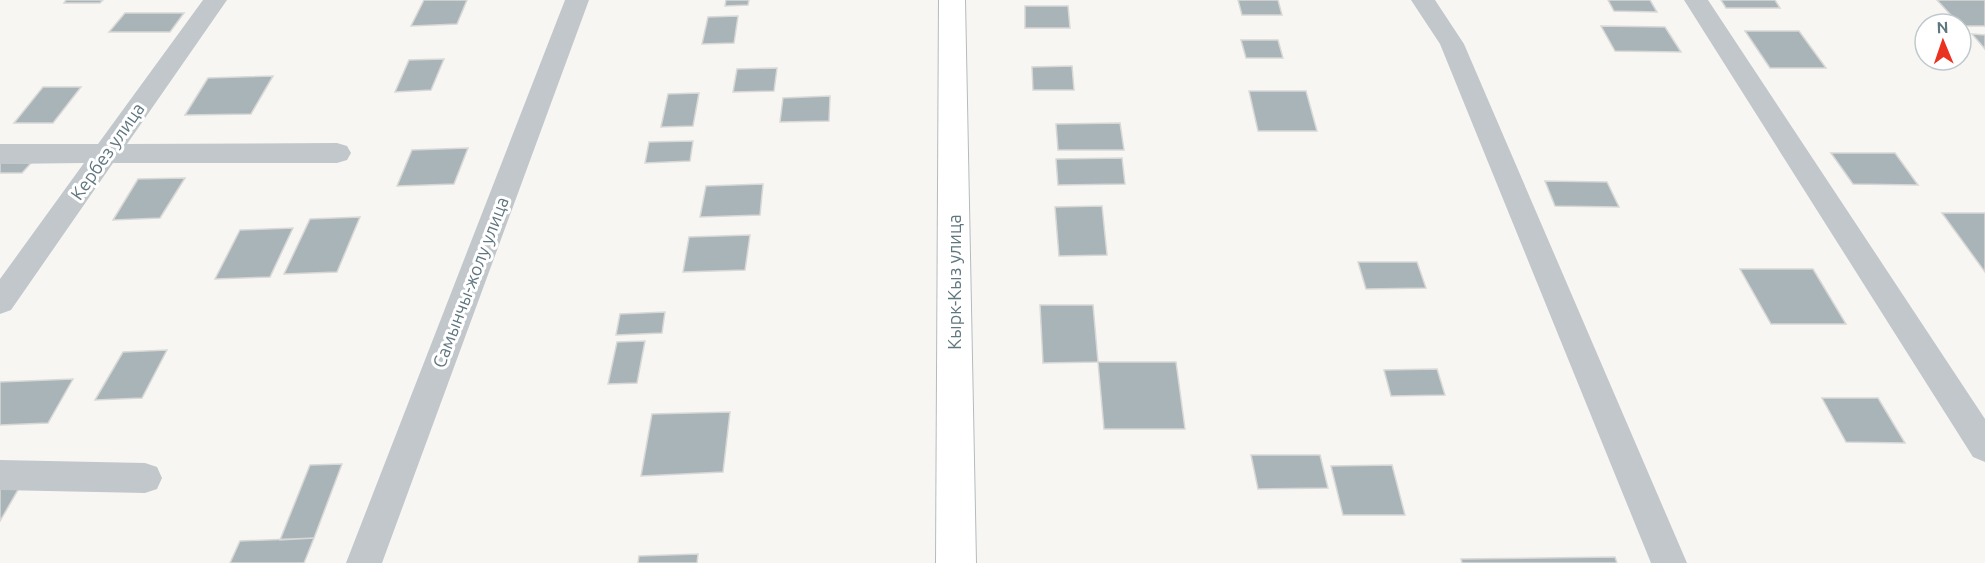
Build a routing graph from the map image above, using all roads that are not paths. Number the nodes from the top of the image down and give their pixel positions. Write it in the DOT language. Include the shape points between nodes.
graph roads {
  1 [pos="215,0"];
  2 [pos="576,0"];
  3 [pos="952,0"];
  4 [pos="1423,0"];
  5 [pos="1696,0"];
  6 [pos="106,153"];
  7 [pos="336,153"];
  8 [pos="0,154"];
  9 [pos="0,302"];
  10 [pos="1985,447"];
  11 [pos="0,475"];
  12 [pos="146,478"];
  13 [pos="364,563"];
  14 [pos="956,563"];
  15 [pos="1669,563"];
  1 -- 6 [label="street, Кербез улица"];
  2 -- 13 [label="street, Самынчы-жолу улица"];
  3 -- 14 [label="street, Кырк-Кыз улица"];
  4 -- 15 [label="street" via="1452,44"];
  5 -- 10 [label="street"];
  6 -- 7 [label="street"];
  6 -- 8 [label="street"];
  6 -- 9 [label="street, Кербез улица"];
  11 -- 12 [label="street"];
}
